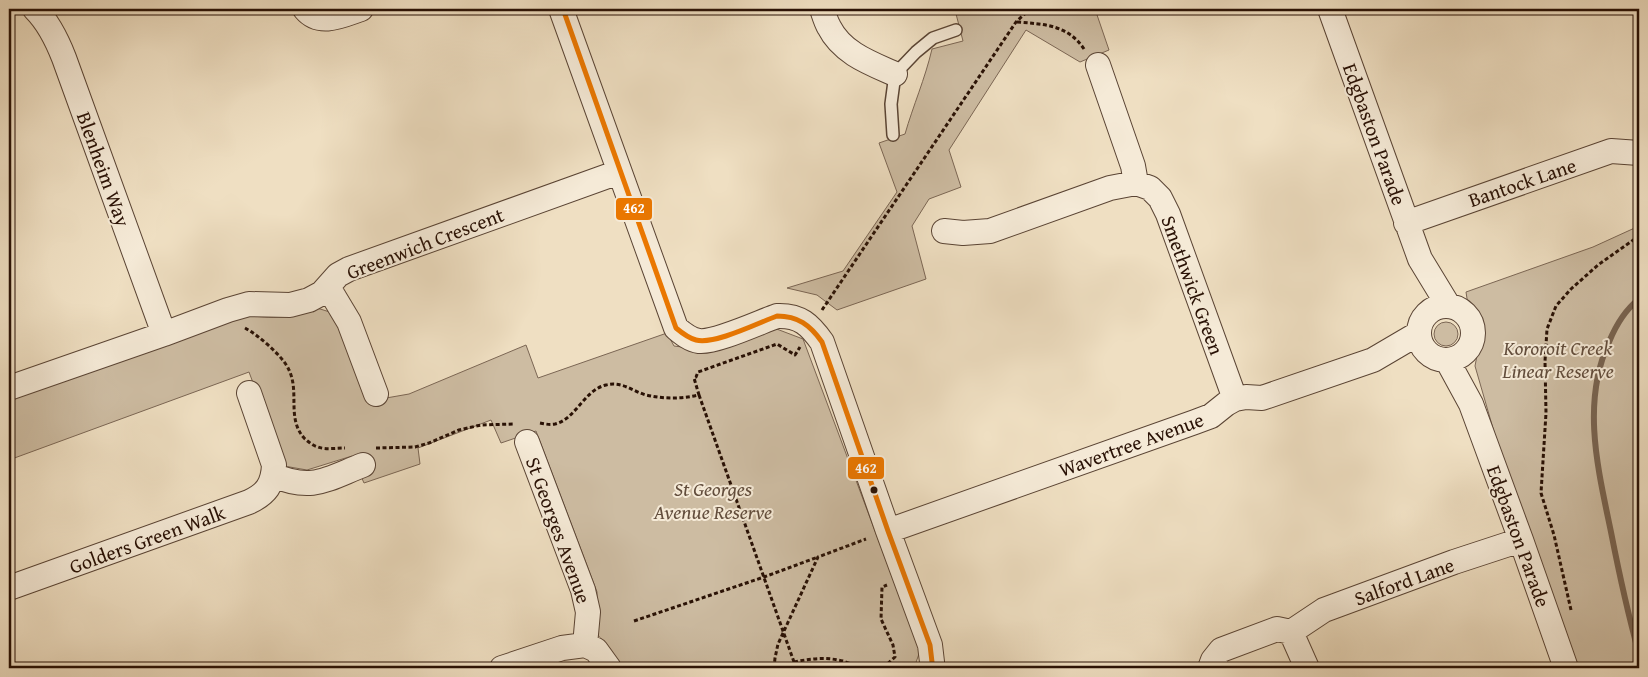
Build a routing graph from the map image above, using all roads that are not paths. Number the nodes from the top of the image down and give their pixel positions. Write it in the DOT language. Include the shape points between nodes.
graph roads {
  1 [pos="35,9"];
  2 [pos="305,9"];
  3 [pos="361,9"];
  4 [pos="822,9"];
  5 [pos="1330,9"];
  6 [pos="562,10"];
  7 [pos="956,30"];
  8 [pos="1098,65"];
  9 [pos="895,74"];
  10 [pos="893,135"];
  11 [pos="1639,153"];
  12 [pos="619,172"];
  13 [pos="1136,183"];
  14 [pos="1406,223"];
  15 [pos="944,231"];
  16 [pos="1420,259"];
  17 [pos="328,287"];
  18 [pos="1448,306"];
  19 [pos="1422,324"];
  20 [pos="164,334"];
  21 [pos="1447,356"];
  22 [pos="1373,360"];
  23 [pos="9,388"];
  24 [pos="249,393"];
  25 [pos="376,394"];
  26 [pos="1235,399"];
  27 [pos="526,430"];
  28 [pos="368,457"];
  29 [pos="273,475"];
  30 [pos="888,531"];
  31 [pos="1521,540"];
  32 [pos="9,588"];
  33 [pos="1291,632"];
  34 [pos="585,645"];
  35 [pos="502,668"];
  36 [pos="610,668"];
  37 [pos="930,668"];
  38 [pos="1210,668"];
  39 [pos="1307,668"];
  40 [pos="1566,668"];
  1 -- 20 [label="street, Blenheim Way" via="56,38 64,58"];
  2 -- 3 [label="street" via="321,19 332,19"];
  4 -- 9 [label="street" via="829,28 842,46 858,58"];
  5 -- 14 [label="street, Edgbaston Parade"];
  6 -- 12 [label="street"];
  7 -- 9 [label="lane" via="933,38"];
  8 -- 13 [label="street"];
  9 -- 10 [label="lane" via="891,104"];
  11 -- 14 [label="street, Bantock Lane" via="1611,151"];
  12 -- 17 [label="street, Greenwich Crescent" via="349,269"];
  12 -- 30 [label="street" via="676,328 699,341 777,316 798,318 812,328 822,342"];
  13 -- 15 [label="street" via="1110,188 990,231"];
  13 -- 26 [label="street, Smethwick Green" via="1150,188 1162,202"];
  14 -- 16 [label="street, Edgbaston Parade"];
  16 -- 18 [label="street, Edgbaston Parade"];
  16 -- 19 [label="street, Edgbaston Parade"];
  17 -- 20 [label="street, Greenwich Crescent" via="309,300 290,305 249,304"];
  17 -- 25 [label="street" via="350,322"];
  18 -- 19 [label="street" via="1439,306"];
  18 -- 21 [label="street" via="1463,311 1472,324 1473,340 1470,348"];
  19 -- 21 [label="street" via="1423,349"];
  19 -- 22 [label="street"];
  20 -- 23 [label="street, Greenwich Crescent"];
  21 -- 22 [label="street"];
  21 -- 31 [label="street, Edgbaston Parade" via="1471,404"];
  22 -- 26 [label="street" via="1262,398"];
  24 -- 29 [label="street" via="274,465"];
  26 -- 30 [label="street, Wavertree Avenue" via="1211,416"];
  27 -- 34 [label="street, St Georges Avenue" via="583,590 588,612"];
  28 -- 29 [label="street" via="315,483 286,481"];
  29 -- 32 [label="street, Golders Green Walk" via="260,497 249,502"];
  30 -- 37 [label="street" via="930,645"];
  31 -- 33 [label="street, Salford Lane" via="1324,610"];
  31 -- 40 [label="street, Edgbaston Parade"];
  33 -- 38 [label="street" via="1277,629 1221,650"];
  33 -- 39 [label="street"];
  34 -- 35 [label="street" via="562,648"];
  34 -- 36 [label="street" via="596,650"];
}
